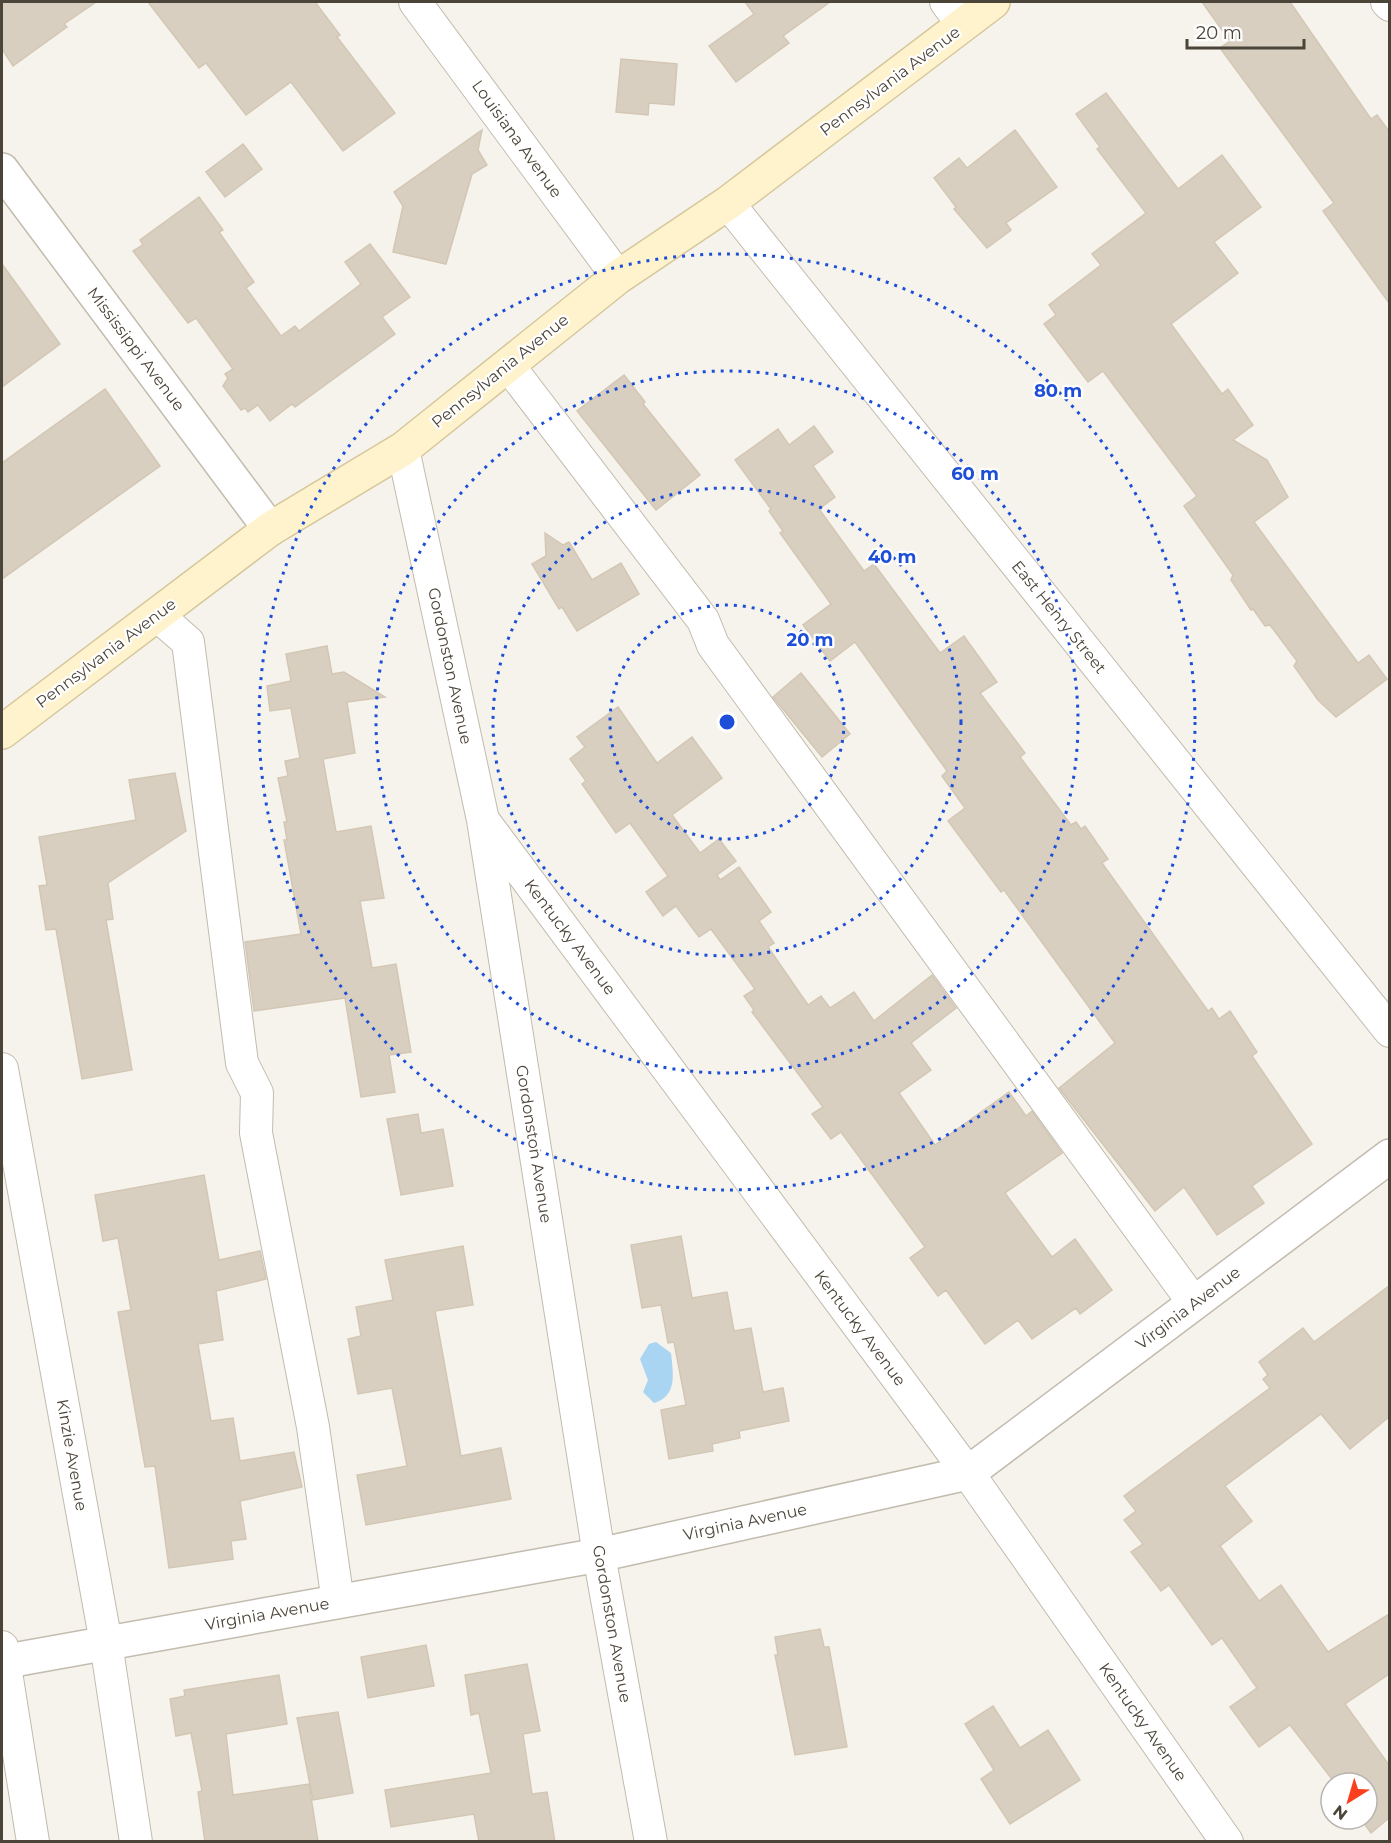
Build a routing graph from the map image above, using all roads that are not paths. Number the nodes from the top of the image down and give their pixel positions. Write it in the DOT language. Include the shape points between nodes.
graph roads {
  1 [pos="415,2"];
  2 [pos="993,2"];
  3 [pos="955,13"];
  4 [pos="2,170"];
  5 [pos="728,203"];
  6 [pos="618,277"];
  7 [pos="508,365"];
  8 [pos="403,449"];
  9 [pos="270,529"];
  10 [pos="157,615"];
  11 [pos="2,732"];
  12 [pos="483,820"];
  13 [pos="1389,1031"];
  14 [pos="2,1069"];
  15 [pos="1389,1156"];
  16 [pos="1194,1303"];
  17 [pos="968,1473"];
  18 [pos="599,1555"];
  19 [pos="338,1602"];
  20 [pos="106,1643"];
  21 [pos="2,1657"];
  22 [pos="33,1842"];
  23 [pos="136,1842"];
  24 [pos="651,1842"];
  25 [pos="1227,1842"];
  1 -- 6 [label="street, Louisiana Avenue"];
  2 -- 3 [label="main road, Pennsylvania Avenue"];
  3 -- 5 [label="main road, Pennsylvania Avenue"];
  4 -- 9 [label="street, Mississippi Avenue"];
  5 -- 6 [label="main road, Pennsylvania Avenue"];
  5 -- 13 [label="street, East Henry Street"];
  6 -- 7 [label="main road, Pennsylvania Avenue"];
  7 -- 8 [label="main road, Pennsylvania Avenue"];
  7 -- 16 [label="street" via="703,620 713,645"];
  8 -- 9 [label="main road, Pennsylvania Avenue"];
  8 -- 12 [label="street, Gordonston Avenue"];
  9 -- 10 [label="main road, Pennsylvania Avenue"];
  10 -- 11 [label="main road, Pennsylvania Avenue"];
  10 -- 19 [label="street" via="188,642 242,1063 257,1093 256,1133 313,1427"];
  12 -- 17 [label="street, Kentucky Avenue"];
  12 -- 18 [label="street, Gordonston Avenue"];
  14 -- 20 [label="street, Kinzie Avenue"];
  15 -- 16 [label="street, Virginia Avenue"];
  16 -- 17 [label="street, Virginia Avenue"];
  17 -- 18 [label="street, Virginia Avenue"];
  17 -- 25 [label="street, Kentucky Avenue"];
  18 -- 19 [label="street, Virginia Avenue"];
  18 -- 24 [label="street, Gordonston Avenue"];
  19 -- 20 [label="street, Virginia Avenue"];
  20 -- 21 [label="street, Virginia Avenue"];
  20 -- 23 [label="street, Kinzie Avenue"];
  21 -- 22 [label="street"];
}
